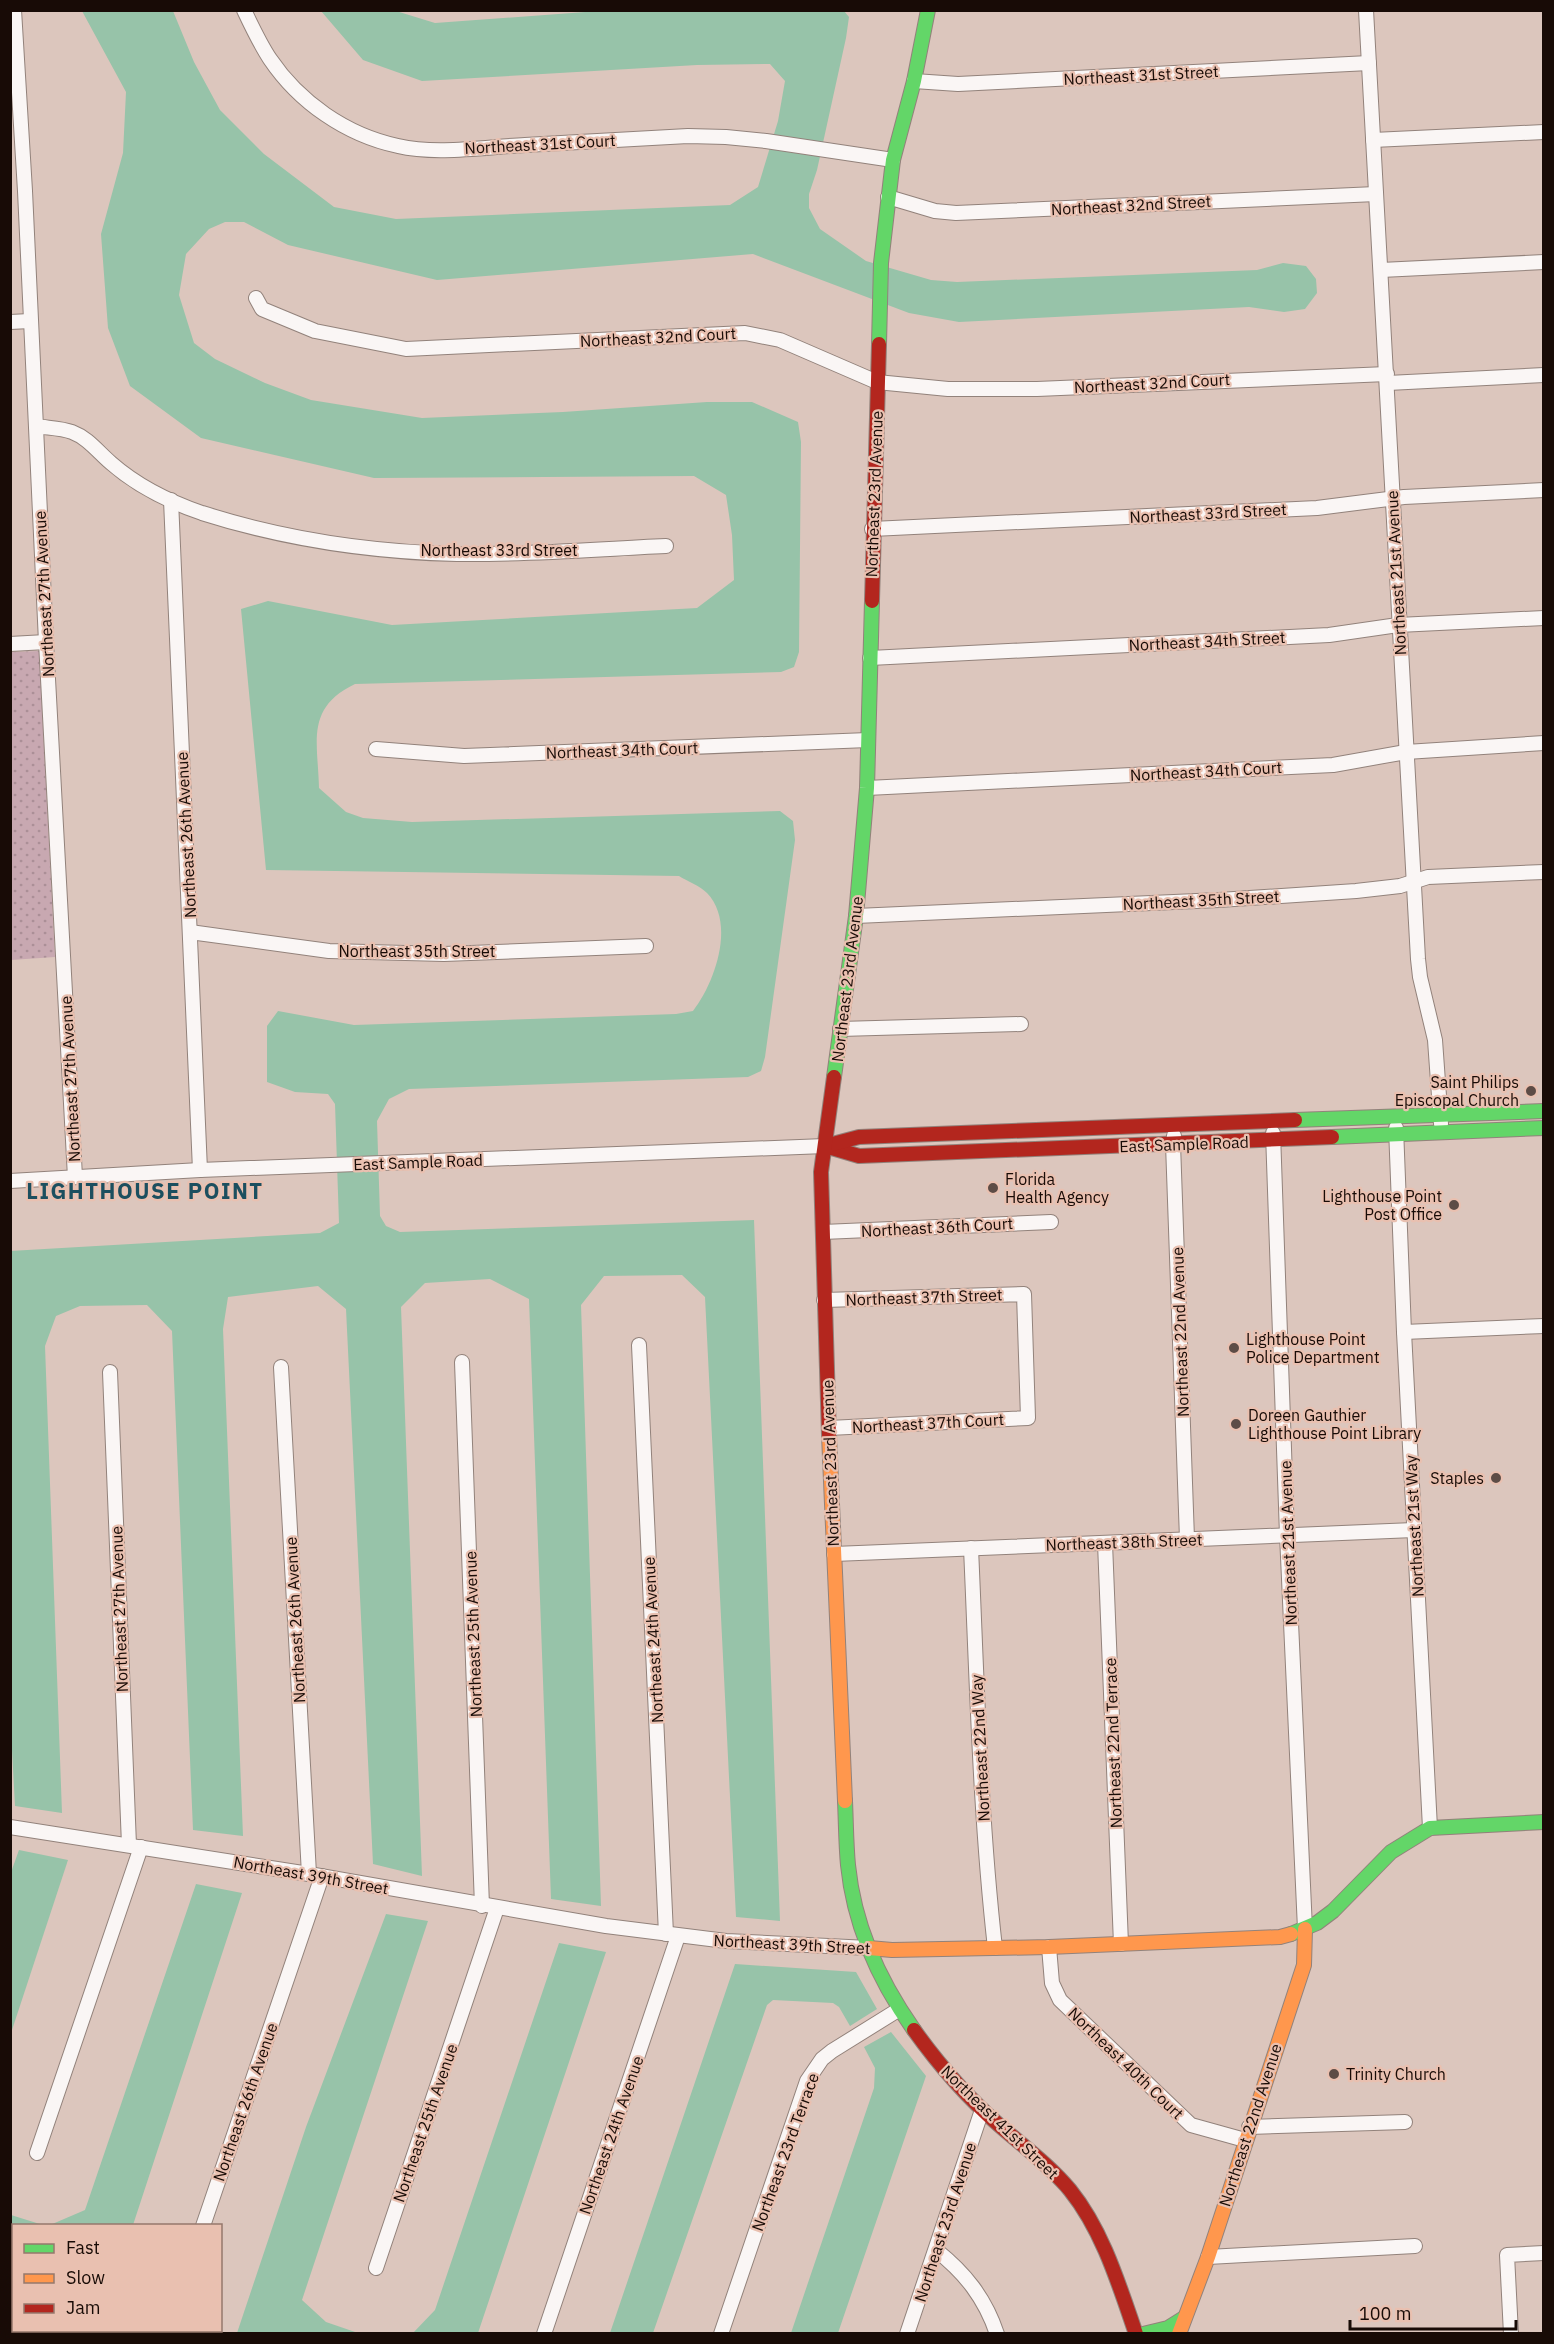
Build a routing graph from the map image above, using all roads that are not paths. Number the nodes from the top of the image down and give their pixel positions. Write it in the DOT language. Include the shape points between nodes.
graph roads {
  1 [pos="14,10"];
  2 [pos="244,10"];
  3 [pos="928,10"];
  4 [pos="1366,10"];
  5 [pos="14,61"];
  6 [pos="1369,63"];
  7 [pos="914,81"];
  8 [pos="1544,132"];
  9 [pos="1373,140"];
  10 [pos="893,160"];
  11 [pos="25,191"];
  12 [pos="10,192"];
  13 [pos="1376,194"];
  14 [pos="888,197"];
  15 [pos="1544,262"];
  16 [pos="1381,270"];
  17 [pos="256,298"];
  18 [pos="30,321"];
  19 [pos="10,322"];
  20 [pos="1544,375"];
  21 [pos="1387,379"];
  22 [pos="877,382"];
  23 [pos="36,426"];
  24 [pos="1544,490"];
  25 [pos="1392,499"];
  26 [pos="171,500"];
  27 [pos="872,529"];
  28 [pos="666,546"];
  29 [pos="1544,618"];
  30 [pos="1398,625"];
  31 [pos="46,642"];
  32 [pos="10,644"];
  33 [pos="870,658"];
  34 [pos="868,740"];
  35 [pos="1544,743"];
  36 [pos="376,749"];
  37 [pos="1406,752"];
  38 [pos="867,788"];
  39 [pos="1544,872"];
  40 [pos="1413,880"];
  41 [pos="856,916"];
  42 [pos="190,932"];
  43 [pos="646,946"];
  44 [pos="1021,1024"];
  45 [pos="840,1029"];
  46 [pos="1544,1111"];
  47 [pos="1525,1112"];
  48 [pos="1440,1115"];
  49 [pos="1396,1117"];
  50 [pos="1273,1122"];
  51 [pos="1176,1125"];
  52 [pos="1544,1128"];
  53 [pos="1512,1130"];
  54 [pos="1442,1133"];
  55 [pos="941,1134"];
  56 [pos="1396,1135"];
  57 [pos="1274,1140"];
  58 [pos="1173,1144"];
  59 [pos="825,1146"];
  60 [pos="942,1153"];
  61 [pos="200,1170"];
  62 [pos="75,1177"];
  63 [pos="10,1181"];
  64 [pos="1051,1222"];
  65 [pos="823,1232"];
  66 [pos="824,1300"];
  67 [pos="1544,1326"];
  68 [pos="1404,1332"];
  69 [pos="639,1345"];
  70 [pos="462,1362"];
  71 [pos="281,1367"];
  72 [pos="110,1372"];
  73 [pos="1028,1418"];
  74 [pos="829,1428"];
  75 [pos="1414,1530"];
  76 [pos="1287,1535"];
  77 [pos="1187,1539"];
  78 [pos="1105,1543"];
  79 [pos="971,1548"];
  80 [pos="834,1554"];
  81 [pos="1544,1822"];
  82 [pos="11,1827"];
  83 [pos="1431,1828"];
  84 [pos="135,1846"];
  85 [pos="315,1875"];
  86 [pos="482,1906"];
  87 [pos="497,1908"];
  88 [pos="1305,1929"];
  89 [pos="672,1935"];
  90 [pos="1121,1944"];
  91 [pos="1049,1947"];
  92 [pos="869,1948"];
  93 [pos="995,1948"];
  94 [pos="898,2010"];
  95 [pos="982,2110"];
  96 [pos="1405,2122"];
  97 [pos="1247,2133"];
  98 [pos="37,2152"];
  99 [pos="204,2224"];
  100 [pos="1415,2246"];
  101 [pos="936,2250"];
  102 [pos="1544,2253"];
  103 [pos="1208,2257"];
  104 [pos="376,2268"];
  105 [pos="1184,2319"];
  106 [pos="544,2334"];
  107 [pos="721,2334"];
  108 [pos="907,2334"];
  109 [pos="997,2334"];
  110 [pos="1136,2334"];
  111 [pos="1143,2334"];
  112 [pos="1179,2334"];
  113 [pos="1511,2334"];
  1 -- 5 [label="street, Northeast 27th Avenue"];
  2 -- 10 [label="street, Northeast 31st Court" via="269,58 304,98 330,118 399,147 443,150 688,136 765,141"];
  3 -- 7 [label="street, Northeast 23rd Avenue"];
  4 -- 6 [label="street, Northeast 21st Avenue"];
  5 -- 11 [label="street, Northeast 27th Avenue"];
  6 -- 7 [label="street, Northeast 31st Street" via="958,84"];
  6 -- 9 [label="street, Northeast 21st Avenue"];
  7 -- 10 [label="street, Northeast 23rd Avenue"];
  8 -- 9 [label="street"];
  9 -- 13 [label="street, Northeast 21st Avenue"];
  10 -- 14 [label="street, Northeast 23rd Avenue"];
  11 -- 12 [label="street"];
  11 -- 18 [label="street, Northeast 27th Avenue"];
  13 -- 14 [label="street, Northeast 32nd Street" via="956,213"];
  13 -- 16 [label="street, Northeast 21st Avenue"];
  14 -- 22 [label="street, Northeast 23rd Avenue" via="881,263"];
  15 -- 16 [label="street"];
  16 -- 21 [label="street, Northeast 21st Avenue"];
  17 -- 22 [label="street, Northeast 32nd Court" via="262,309 315,331 406,349 745,333 780,340"];
  18 -- 19 [label="street"];
  18 -- 23 [label="street, Northeast 27th Avenue"];
  20 -- 21 [label="street, Northeast 32nd Court"];
  21 -- 22 [label="street, Northeast 32nd Court" via="978,390"];
  21 -- 25 [label="street, Northeast 21st Avenue"];
  22 -- 27 [label="street, Northeast 23rd Avenue"];
  23 -- 26 [label="street, Northeast 33rd Street" via="71,431 140,484"];
  23 -- 31 [label="street, Northeast 27th Avenue"];
  24 -- 25 [label="street, Northeast 33rd Street"];
  25 -- 27 [label="street, Northeast 33rd Street" via="1317,508"];
  25 -- 30 [label="street, Northeast 21st Avenue"];
  26 -- 28 [label="street, Northeast 33rd Street" via="263,531 353,546 457,554"];
  26 -- 42 [label="street, Northeast 26th Avenue"];
  27 -- 33 [label="street, Northeast 23rd Avenue"];
  29 -- 30 [label="street, Northeast 34th Street"];
  30 -- 33 [label="street, Northeast 34th Street" via="1329,635"];
  30 -- 37 [label="street, Northeast 21st Avenue"];
  31 -- 32 [label="street"];
  31 -- 62 [label="street, Northeast 27th Avenue"];
  33 -- 34 [label="street, Northeast 23rd Avenue"];
  34 -- 36 [label="street, Northeast 34th Court" via="464,756"];
  34 -- 38 [label="street, Northeast 23rd Avenue"];
  35 -- 37 [label="street, Northeast 34th Court"];
  37 -- 38 [label="street, Northeast 34th Court" via="1333,765"];
  37 -- 40 [label="street, Northeast 21st Avenue"];
  38 -- 41 [label="street, Northeast 23rd Avenue"];
  39 -- 40 [label="street, Northeast 35th Street"];
  40 -- 41 [label="street, Northeast 35th Street" via="1400,886 1356,891 1219,900"];
  40 -- 48 [label="street, Northeast 21st Avenue" via="1419,966 1435,1040"];
  41 -- 45 [label="street, Northeast 23rd Avenue"];
  42 -- 43 [label="street, Northeast 35th Street" via="329,951 444,954"];
  42 -- 61 [label="street, Northeast 26th Avenue"];
  44 -- 45 [label="street"];
  45 -- 59 [label="street, Northeast 23rd Avenue"];
  46 -- 47 [label="street, East Sample Road"];
  47 -- 48 [label="street, East Sample Road"];
  47 -- 53 [label="street" via="1514,1122"];
  48 -- 49 [label="street, East Sample Road"];
  48 -- 54 [label="street, Northeast 21st Avenue"];
  49 -- 50 [label="street, East Sample Road"];
  49 -- 56 [label="street, Northeast 21st Way"];
  50 -- 51 [label="street, East Sample Road"];
  50 -- 57 [label="street, Northeast 21st Avenue"];
  51 -- 55 [label="street, East Sample Road"];
  51 -- 58 [label="street, Northeast 22nd Avenue"];
  52 -- 53 [label="street, East Sample Road"];
  53 -- 54 [label="street, East Sample Road"];
  54 -- 56 [label="street, East Sample Road"];
  55 -- 59 [label="street, East Sample Road" via="859,1137"];
  55 -- 60 [label="street"];
  56 -- 57 [label="street, East Sample Road"];
  56 -- 68 [label="street, Northeast 21st Way"];
  57 -- 58 [label="street, East Sample Road"];
  57 -- 76 [label="street, Northeast 21st Avenue"];
  58 -- 60 [label="street, East Sample Road"];
  58 -- 77 [label="street, Northeast 22nd Avenue"];
  59 -- 60 [label="street, East Sample Road" via="860,1156"];
  59 -- 61 [label="street, East Sample Road"];
  59 -- 65 [label="street, Northeast 23rd Avenue" via="821,1172"];
  61 -- 62 [label="street, East Sample Road"];
  62 -- 63 [label="street, East Sample Road"];
  64 -- 65 [label="street, Northeast 36th Court"];
  65 -- 66 [label="street, Northeast 23rd Avenue"];
  66 -- 73 [label="street, Northeast 37th Street" via="1024,1294"];
  66 -- 74 [label="street, Northeast 23rd Avenue"];
  67 -- 68 [label="street"];
  68 -- 75 [label="street, Northeast 21st Way"];
  69 -- 89 [label="street, Northeast 24th Avenue"];
  70 -- 86 [label="street, Northeast 25th Avenue"];
  71 -- 85 [label="street, Northeast 26th Avenue"];
  72 -- 84 [label="street, Northeast 27th Avenue"];
  73 -- 74 [label="street, Northeast 37th Court"];
  74 -- 80 [label="street, Northeast 23rd Avenue"];
  75 -- 76 [label="street, Northeast 38th Street"];
  75 -- 83 [label="street, Northeast 21st Way"];
  76 -- 77 [label="street, Northeast 38th Street"];
  76 -- 88 [label="street, Northeast 21st Avenue"];
  77 -- 78 [label="street, Northeast 38th Street"];
  78 -- 79 [label="street, Northeast 38th Street"];
  78 -- 90 [label="street, Northeast 22nd Terrace"];
  79 -- 80 [label="street, Northeast 38th Street"];
  79 -- 93 [label="street, Northeast 22nd Way" via="985,1860"];
  80 -- 92 [label="street, Northeast 23rd Avenue" via="848,1866 856,1911"];
  81 -- 83 [label="street, Northeast 39th Street"];
  82 -- 84 [label="street, Northeast 39th Street"];
  83 -- 88 [label="street, Northeast 39th Street" via="1391,1852 1333,1911"];
  84 -- 85 [label="street, Northeast 39th Street"];
  84 -- 98 [label="street, Northeast 27th Avenue"];
  85 -- 86 [label="street, Northeast 39th Street"];
  85 -- 99 [label="street, Northeast 26th Avenue"];
  86 -- 87 [label="street, Northeast 39th Street"];
  87 -- 89 [label="street, Northeast 39th Street"];
  87 -- 104 [label="street, Northeast 25th Avenue"];
  88 -- 90 [label="street, Northeast 39th Street" via="1253,1940"];
  88 -- 97 [label="street, Northeast 22nd Avenue" via="1304,1965"];
  89 -- 92 [label="street, Northeast 39th Street"];
  89 -- 106 [label="street, Northeast 24th Avenue"];
  90 -- 91 [label="street, Northeast 39th Street"];
  91 -- 93 [label="street, Northeast 39th Street"];
  91 -- 97 [label="street, Northeast 40th Court" via="1052,1983 1060,2000 1191,2125"];
  92 -- 93 [label="street, Northeast 39th Street"];
  92 -- 94 [label="street, Northeast 41st Street"];
  94 -- 95 [label="street, Northeast 41st Street" via="935,2060"];
  94 -- 107 [label="street, Northeast 23rd Terrace" via="822,2059 807,2081"];
  95 -- 101 [label="street, Northeast 23rd Avenue"];
  95 -- 110 [label="street, Northeast 41st Street" via="1058,2176 1081,2207 1116,2277"];
  96 -- 97 [label="street, Northeast 40th Court"];
  97 -- 103 [label="street, Northeast 22nd Avenue"];
  100 -- 103 [label="street"];
  101 -- 108 [label="street, Northeast 23rd Avenue"];
  101 -- 109 [label="street" via="969,2280"];
  102 -- 113 [label="street" via="1507,2255"];
  103 -- 105 [label="street, Northeast 22nd Avenue"];
  105 -- 111 [label="street"];
  105 -- 112 [label="street, Northeast 22nd Avenue"];
}
